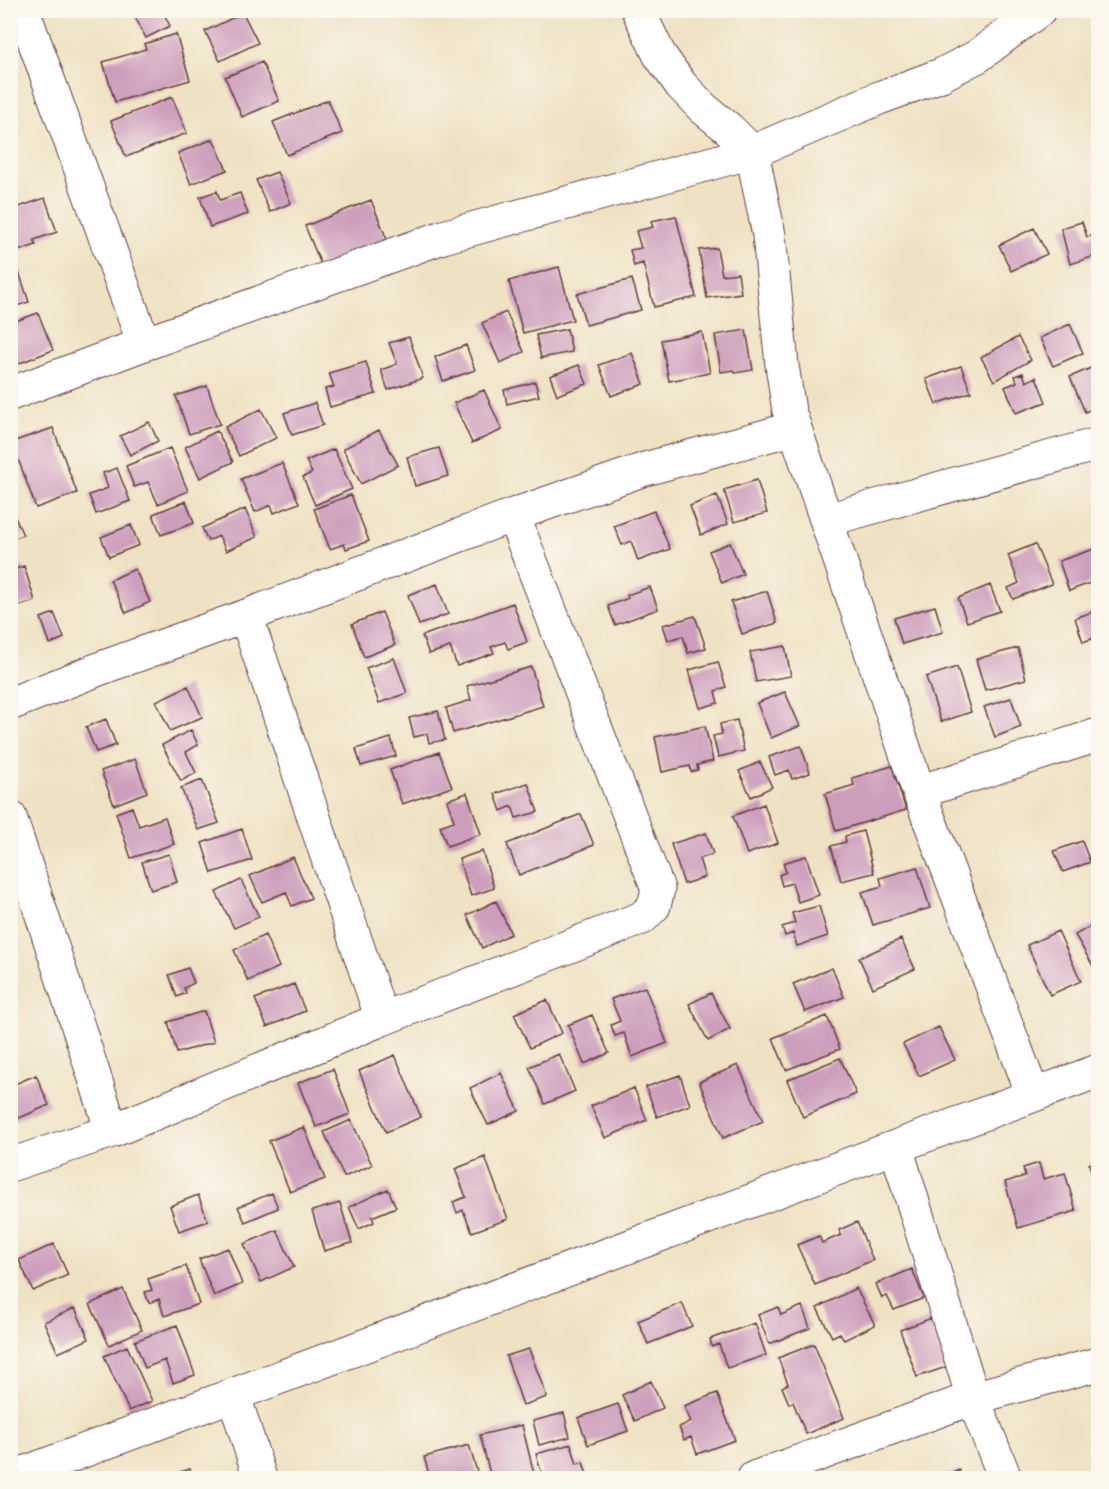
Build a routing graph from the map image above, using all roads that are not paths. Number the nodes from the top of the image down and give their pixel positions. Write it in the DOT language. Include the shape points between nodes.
graph roads {
  1 [pos="23,10"];
  2 [pos="638,10"];
  3 [pos="1039,10"];
  4 [pos="752,152"];
  5 [pos="144,344"];
  6 [pos="10,394"];
  7 [pos="795,428"];
  8 [pos="1098,444"];
  9 [pos="513,515"];
  10 [pos="827,520"];
  11 [pos="246,616"];
  12 [pos="10,704"];
  13 [pos="1098,735"];
  14 [pos="919,792"];
  15 [pos="10,817"];
  16 [pos="382,1018"];
  17 [pos="1098,1071"];
  18 [pos="1033,1095"];
  19 [pos="112,1131"];
  20 [pos="896,1147"];
  21 [pos="10,1165"];
  22 [pos="1098,1364"];
  23 [pos="234,1396"];
  24 [pos="973,1398"];
  25 [pos="11,1479"];
  26 [pos="260,1479"];
  27 [pos="754,1479"];
  28 [pos="1005,1479"];
  1 -- 5 [label="street"];
  2 -- 4 [label="street" via="659,54 681,85"];
  3 -- 4 [label="street" via="978,56 941,75"];
  4 -- 5 [label="street" via="443,237"];
  4 -- 7 [label="street" via="769,235 782,365"];
  5 -- 6 [label="street"];
  7 -- 9 [label="street" via="645,469"];
  7 -- 10 [label="street"];
  8 -- 10 [label="street"];
  9 -- 11 [label="street"];
  9 -- 16 [label="street" via="657,889 654,906 642,918"];
  10 -- 14 [label="street"];
  11 -- 12 [label="street"];
  11 -- 16 [label="street"];
  13 -- 14 [label="street"];
  14 -- 18 [label="street"];
  15 -- 19 [label="street"];
  16 -- 19 [label="street"];
  17 -- 18 [label="street"];
  18 -- 20 [label="street"];
  19 -- 21 [label="street"];
  20 -- 23 [label="street"];
  20 -- 24 [label="street"];
  22 -- 24 [label="street"];
  23 -- 25 [label="street"];
  23 -- 26 [label="street"];
  24 -- 27 [label="street"];
  24 -- 28 [label="street"];
}
